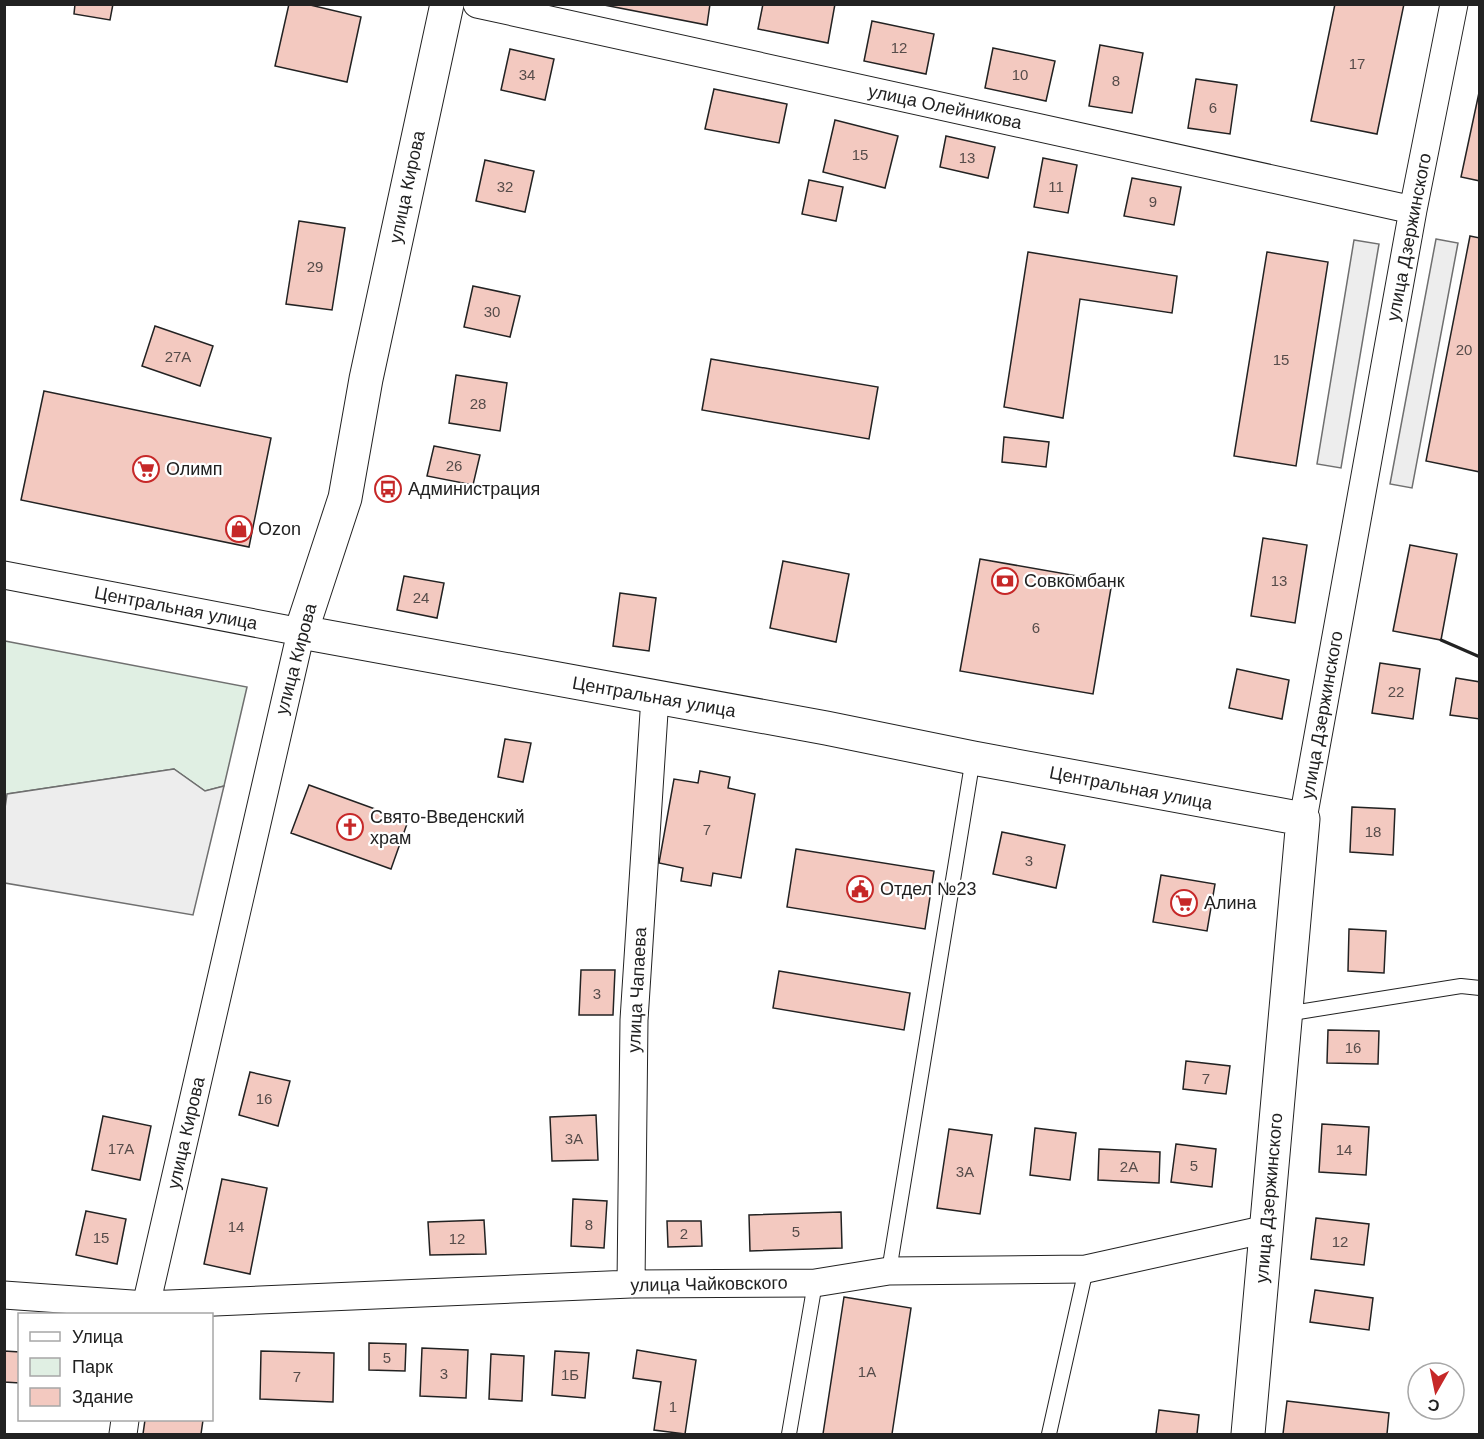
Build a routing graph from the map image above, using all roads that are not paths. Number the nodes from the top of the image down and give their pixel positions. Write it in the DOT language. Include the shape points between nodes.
graph roads {
  1 [pos="447,4"];
  2 [pos="477,4"];
  3 [pos="1454,4"];
  4 [pos="1413,210"];
  5 [pos="4,575"];
  6 [pos="301,632"];
  7 [pos="655,697"];
  8 [pos="973,758"];
  9 [pos="1303,819"];
  10 [pos="1479,980"];
  11 [pos="1461,986"];
  12 [pos="1479,988"];
  13 [pos="1285,1014"];
  14 [pos="1267,1228"];
  15 [pos="1086,1269"];
  16 [pos="889,1271"];
  17 [pos="815,1283"];
  18 [pos="631,1284"];
  19 [pos="4,1295"];
  20 [pos="145,1310"];
  21 [pos="789,1434"];
  22 [pos="1048,1434"];
  23 [pos="1248,1434"];
  1 -- 6 [label="street, улица Кирова" via="345,498"];
  2 -- 4 [label="street, улица Олейникова"];
  3 -- 4 [label="street, улица Дзержинского"];
  4 -- 9 [label="street, улица Дзержинского"];
  5 -- 6 [label="street, Центральная улица"];
  6 -- 7 [label="street, Центральная улица"];
  6 -- 20 [label="street, улица Кирова"];
  7 -- 8 [label="street, Центральная улица"];
  7 -- 18 [label="street, улица Чапаева" via="634,1020"];
  8 -- 9 [label="street, Центральная улица"];
  8 -- 16 [label="lane"];
  9 -- 13 [label="street, улица Дзержинского"];
  10 -- 11 [label="lane"];
  11 -- 12 [label="lane"];
  11 -- 13 [label="lane"];
  13 -- 14 [label="street, улица Дзержинского"];
  14 -- 15 [label="street, улица Чайковского"];
  14 -- 23 [label="street, улица Дзержинского"];
  15 -- 16 [label="street, улица Чайковского"];
  15 -- 22 [label="lane"];
  16 -- 17 [label="street, улица Чайковского"];
  17 -- 18 [label="street, улица Чайковского"];
  17 -- 21 [label="lane"];
  18 -- 20 [label="street, улица Чайковского"];
  19 -- 20 [label="street, улица Чайковского"];
}
